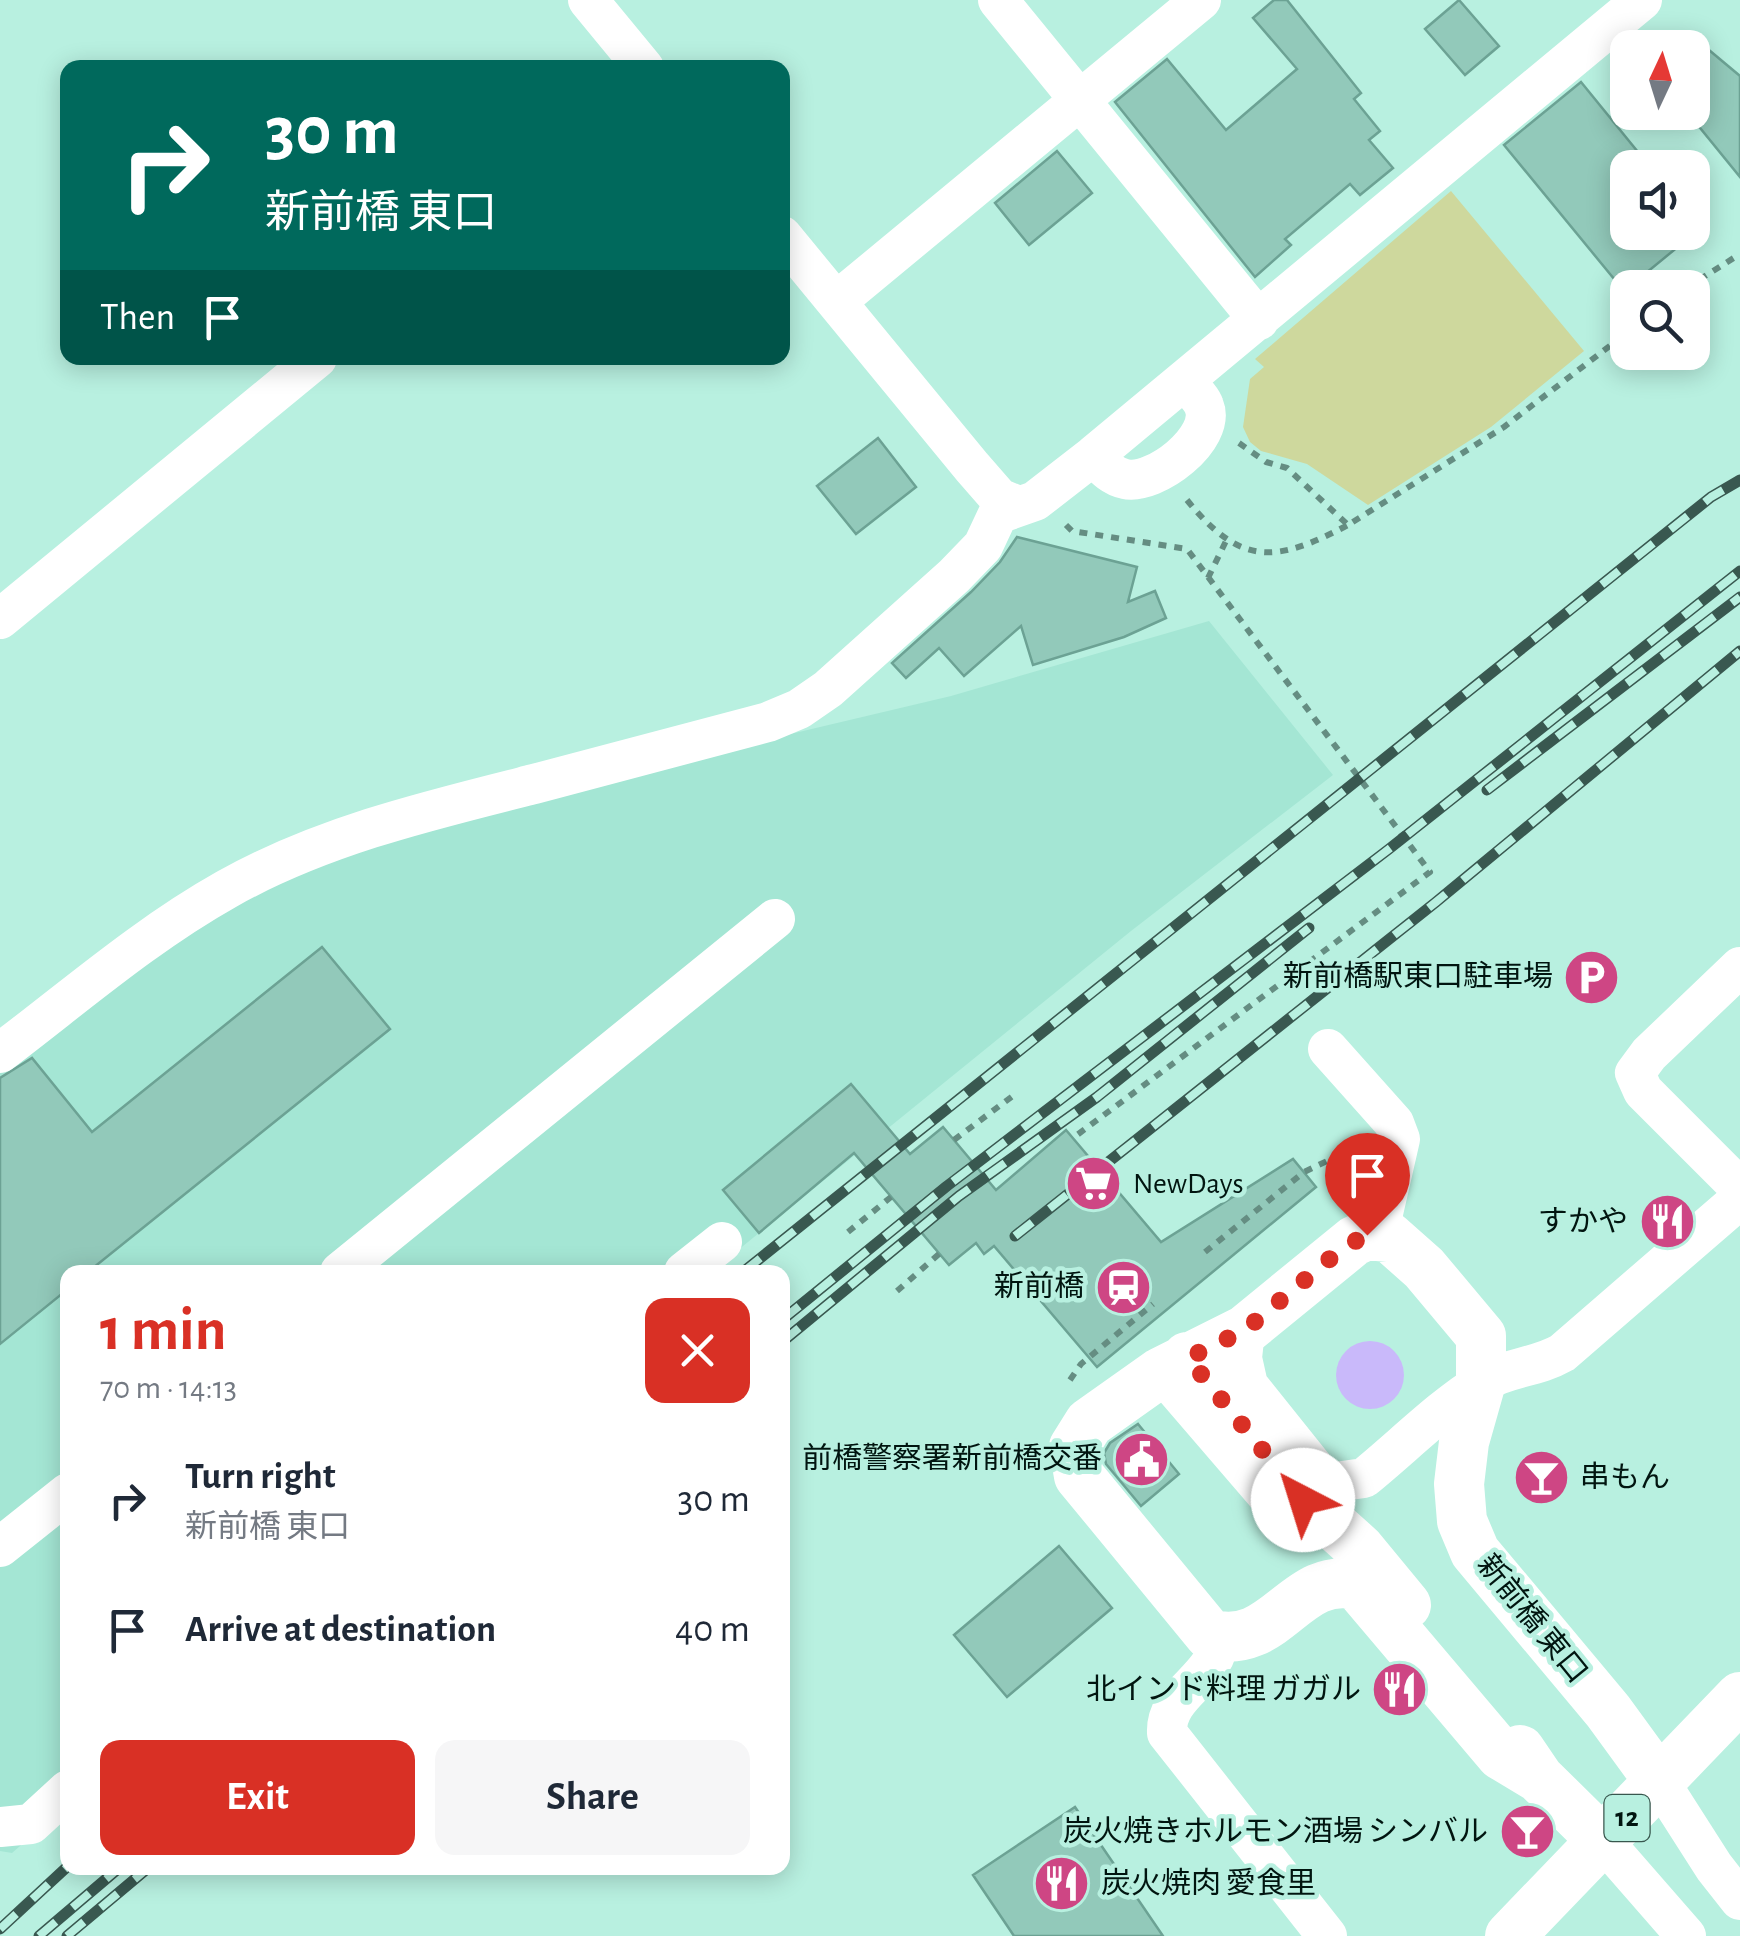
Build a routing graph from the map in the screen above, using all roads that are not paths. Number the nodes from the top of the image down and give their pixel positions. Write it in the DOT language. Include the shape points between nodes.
graph roads {
  1 [pos="588,0"];
  2 [pos="998,0"];
  3 [pos="1201,0"];
  4 [pos="1642,0"];
  5 [pos="637,60"];
  6 [pos="1080,102"];
  7 [pos="790,246"];
  8 [pos="836,301"];
  9 [pos="1259,320"];
  10 [pos="308,365"];
  11 [pos="1184,381"];
  12 [pos="1094,456"];
  13 [pos="1016,505"];
  14 [pos="0,619"];
  15 [pos="775,920"];
  16 [pos="1740,967"];
  17 [pos="1328,1049"];
  18 [pos="0,1053"];
  19 [pos="1740,1188"];
  20 [pos="1740,1199"];
  21 [pos="1378,1235"];
  22 [pos="722,1242"];
  23 [pos="349,1265"];
  24 [pos="693,1265"];
  25 [pos="1245,1330"];
  26 [pos="1174,1365"];
  27 [pos="1481,1382"];
  28 [pos="60,1499"];
  29 [pos="0,1547"];
  30 [pos="1219,1637"];
  31 [pos="1740,1697"];
  32 [pos="1540,1778"];
  33 [pos="1659,1782"];
  34 [pos="60,1798"];
  35 [pos="0,1827"];
  36 [pos="1604,1842"];
  37 [pos="1740,1900"];
  38 [pos="1327,1936"];
  39 [pos="1510,1936"];
  40 [pos="1686,1936"];
  1 -- 5 [label="street"];
  2 -- 6 [label="street"];
  3 -- 6 [label="street"];
  4 -- 9 [label="street"];
  6 -- 8 [label="street"];
  6 -- 9 [label="street"];
  7 -- 8 [label="street"];
  8 -- 13 [label="street" via="999,498"];
  9 -- 11 [label="street"];
  10 -- 14 [label="street"];
  11 -- 12 [label="street"];
  11 -- 12 [label="street" via="1205,407 1205,423 1167,468 1145,480 1125,480"];
  12 -- 13 [label="street" via="1036,501"];
  13 -- 18 [label="street" via="998,514 974,557 799,709 429,812 273,866 154,935"];
  15 -- 23 [label="street"];
  16 -- 19 [label="street" via="1635,1072 1643,1091"];
  17 -- 21 [label="street" via="1394,1124 1400,1140"];
  20 -- 27 [label="street" via="1562,1353"];
  21 -- 25 [label="main road" via="1344,1247"];
  21 -- 27 [label="main road, 新前橋 東口" via="1412,1255 1476,1326 1484,1345"];
  22 -- 24 [label="street"];
  25 -- 26 [label="main road"];
  25 -- 27 [label="street" via="1248,1385 1328,1483 1364,1478"];
  26 -- 30 [label="main road" via="1090,1423 1079,1434 1073,1458 1089,1490 1196,1622"];
  26 -- 32 [label="main road" via="1359,1548"];
  27 -- 33 [label="main road, 新前橋 東口" via="1459,1484 1462,1521 1475,1552"];
  28 -- 29 [label="street"];
  30 -- 32 [label="main road" via="1260,1631 1316,1586 1357,1586 1501,1755"];
  30 -- 38 [label="street" via="1211,1667 1177,1700 1167,1733"];
  31 -- 33 [label="main road, 12"];
  32 -- 36 [label="main road"];
  33 -- 36 [label="main road, 12"];
  33 -- 37 [label="street"];
  34 -- 35 [label="street" via="32,1824"];
  36 -- 39 [label="main road, 12"];
  36 -- 40 [label="street"];
}
